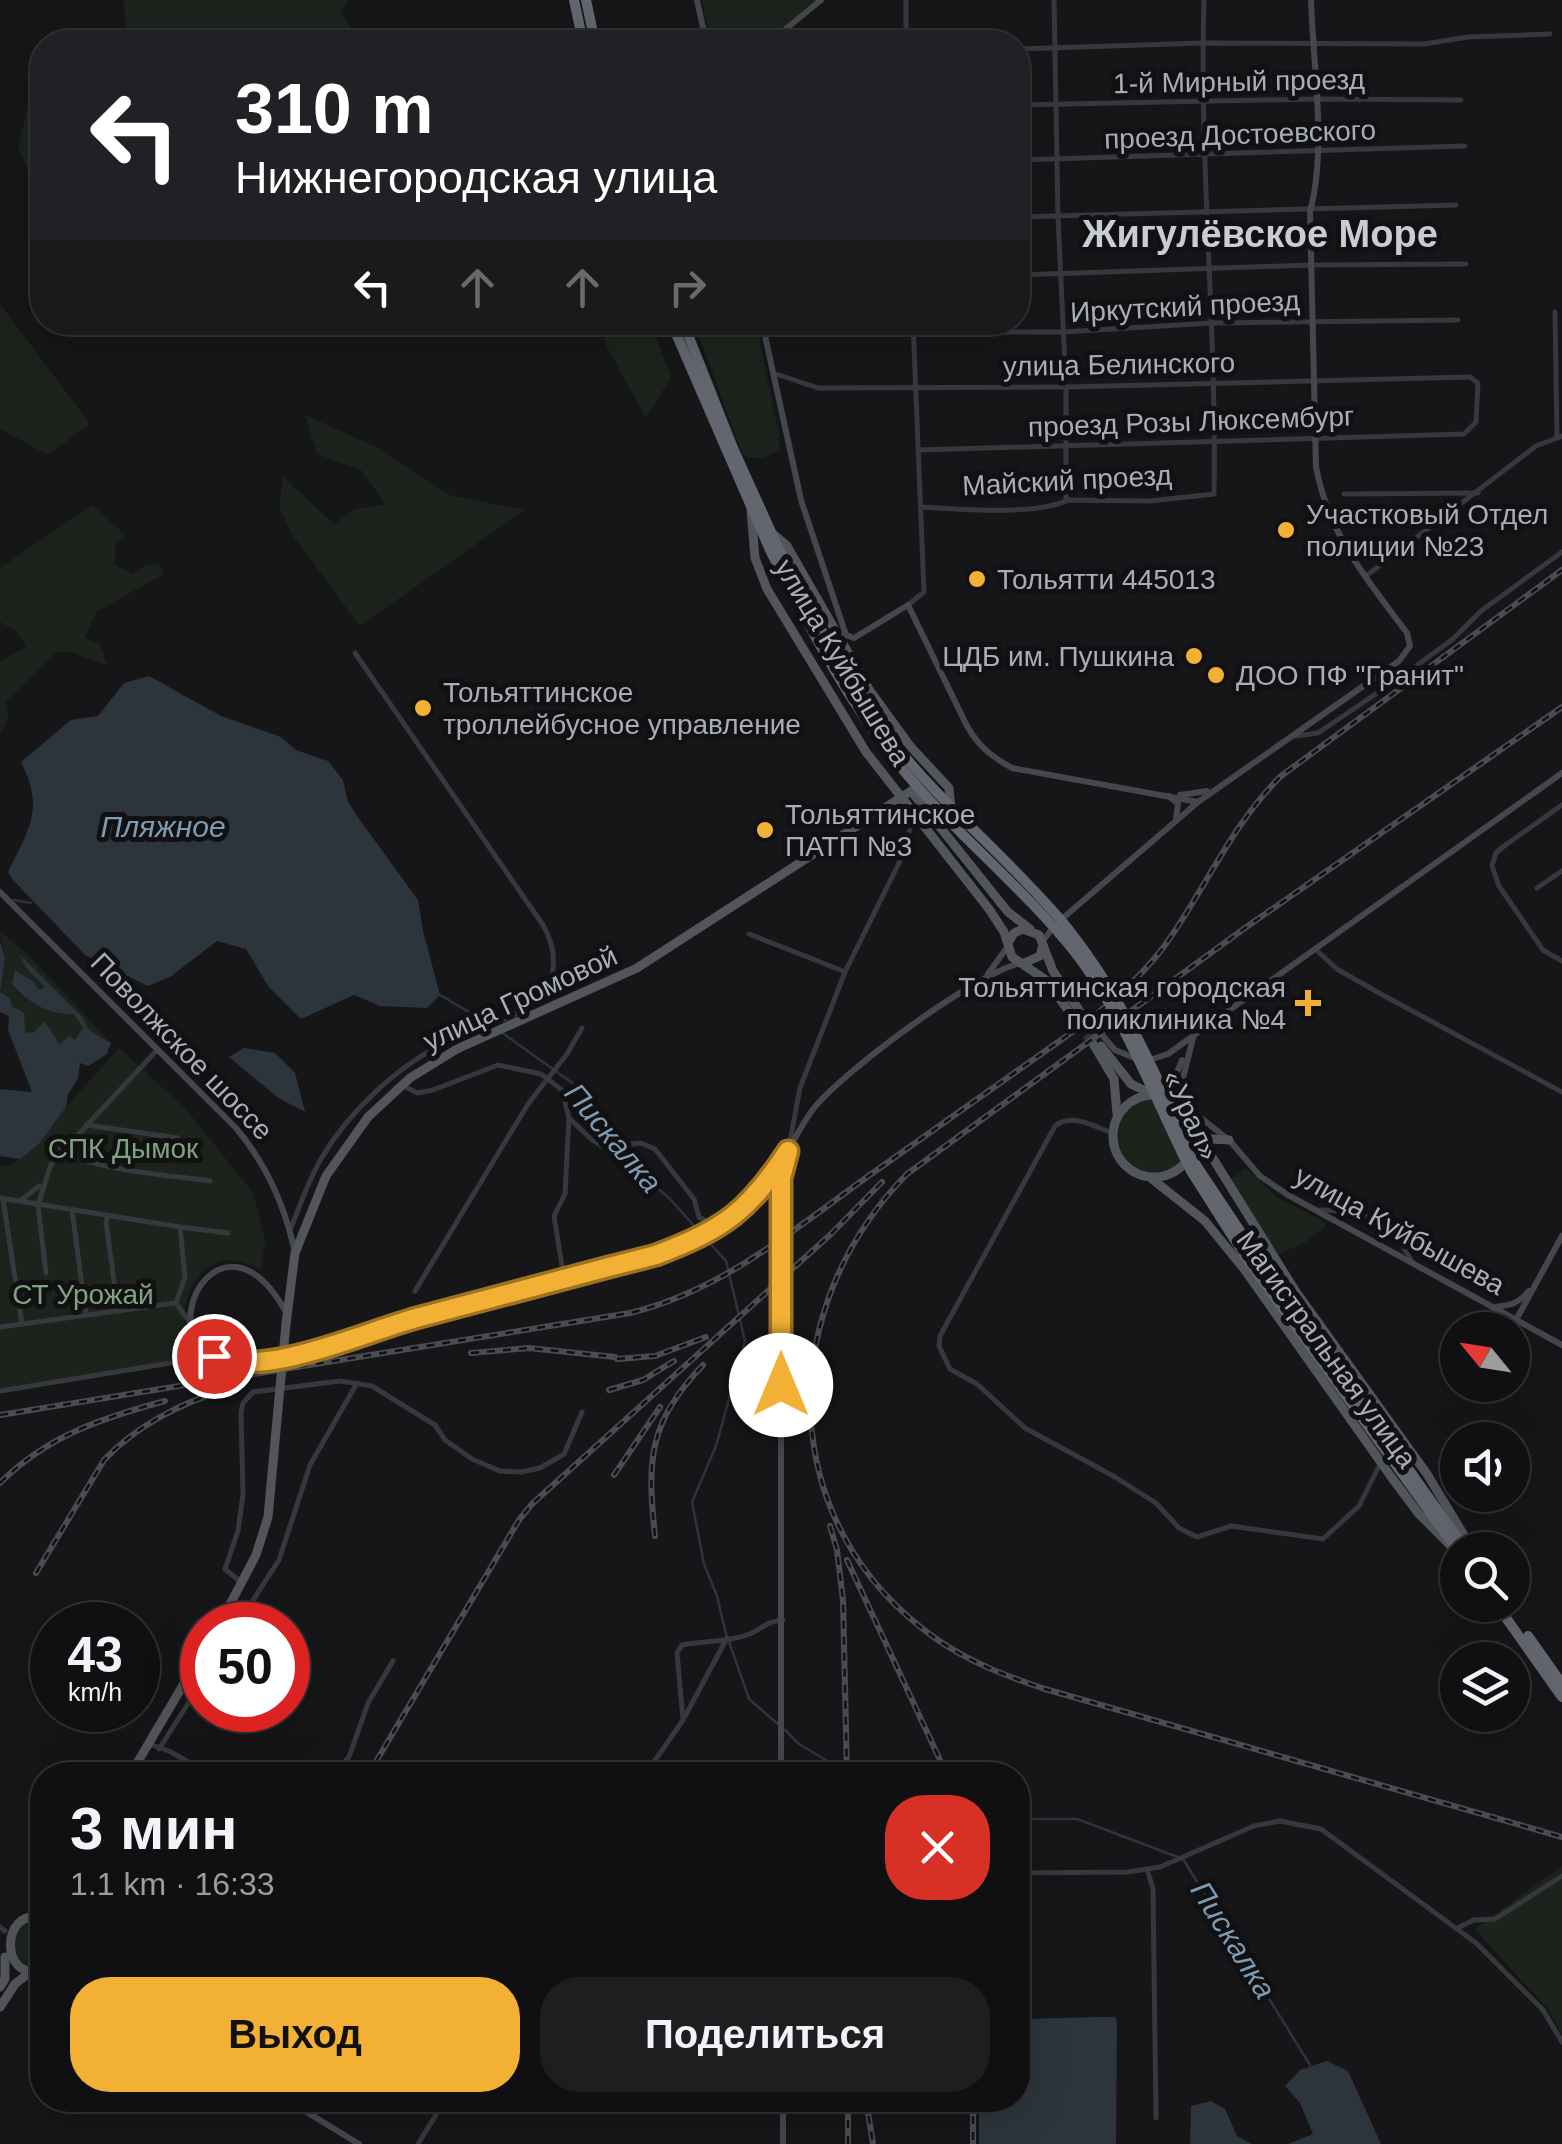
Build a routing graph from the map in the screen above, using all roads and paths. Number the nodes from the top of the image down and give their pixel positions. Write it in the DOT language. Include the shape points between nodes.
graph roads {
  1 [pos="697,0"];
  2 [pos="821,0"];
  3 [pos="906,0"];
  4 [pos="1054,0"];
  5 [pos="1204,0"];
  6 [pos="1312,0"];
  7 [pos="580,3"];
  8 [pos="582,30"];
  9 [pos="590,30"];
  10 [pos="703,30"];
  11 [pos="785,30"];
  12 [pos="906,30"];
  13 [pos="1550,34"];
  14 [pos="1202,42"];
  15 [pos="1312,42"];
  16 [pos="1054,48"];
  17 [pos="1030,49"];
  18 [pos="1315,98"];
  19 [pos="1460,100"];
  20 [pos="1204,101"];
  21 [pos="1057,104"];
  22 [pos="1030,105"];
  23 [pos="1464,146"];
  24 [pos="1318,153"];
  25 [pos="1204,156"];
  26 [pos="1057,159"];
  27 [pos="1030,160"];
  28 [pos="1456,205"];
  29 [pos="1310,210"];
  30 [pos="1206,214"];
  31 [pos="1058,216"];
  32 [pos="1030,217"];
  33 [pos="1466,264"];
  34 [pos="1311,265"];
  35 [pos="1209,271"];
  36 [pos="1060,274"];
  37 [pos="1030,275"];
  38 [pos="1555,312"];
  39 [pos="1313,320"];
  40 [pos="1458,320"];
  41 [pos="1212,323"];
  42 [pos="1030,332"];
  43 [pos="1063,332"];
  44 [pos="677,335"];
  45 [pos="688,335"];
  46 [pos="765,335"];
  47 [pos="913,335"];
  48 [pos="772,372"];
  49 [pos="1314,379"];
  50 [pos="1213,382"];
  51 [pos="1066,386"];
  52 [pos="915,387"];
  53 [pos="1464,434"];
  54 [pos="1559,437"];
  55 [pos="1316,438"];
  56 [pos="1215,440"];
  57 [pos="1064,444"];
  58 [pos="918,450"];
  59 [pos="1478,493"];
  60 [pos="1344,494"];
  61 [pos="1066,500"];
  62 [pos="750,506"];
  63 [pos="921,507"];
  64 [pos="771,532"];
  65 [pos="773,548"];
  66 [pos="1562,552"];
  67 [pos="1366,576"];
  68 [pos="908,604"];
  69 [pos="355,653"];
  70 [pos="1292,736"];
  71 [pos="1562,773"];
  72 [pos="1216,788"];
  73 [pos="911,791"];
  74 [pos="1168,795"];
  75 [pos="901,798"];
  76 [pos="1198,802"];
  77 [pos="1562,805"];
  78 [pos="914,814"];
  79 [pos="1176,819"];
  80 [pos="949,836"];
  81 [pos="1562,871"];
  82 [pos="1537,888"];
  83 [pos="0,892"];
  84 [pos="1075,908"];
  85 [pos="1032,930"];
  86 [pos="748,934"];
  87 [pos="1043,943"];
  88 [pos="1008,945"];
  89 [pos="1314,949"];
  90 [pos="1562,960"];
  91 [pos="1023,963"];
  92 [pos="845,972"];
  93 [pos="984,978"];
  94 [pos="582,1028"];
  95 [pos="1193,1036"];
  96 [pos="1098,1040"];
  97 [pos="158,1050"];
  98 [pos="546,1077"];
  99 [pos="402,1085"];
  100 [pos="800,1088"];
  101 [pos="1562,1092"];
  102 [pos="1153,1094"];
  103 [pos="1187,1107"];
  104 [pos="811,1112"];
  105 [pos="1117,1117"];
  106 [pos="569,1118"];
  107 [pos="86,1125"];
  108 [pos="1113,1134"];
  109 [pos="178,1138"];
  110 [pos="1196,1138"];
  111 [pos="1229,1140"];
  112 [pos="61,1149"];
  113 [pos="788,1151"];
  114 [pos="1210,1154"];
  115 [pos="1152,1179"];
  116 [pos="210,1181"];
  117 [pos="42,1184"];
  118 [pos="2,1199"];
  119 [pos="18,1202"];
  120 [pos="38,1205"];
  121 [pos="72,1210"];
  122 [pos="1315,1210"];
  123 [pos="108,1216"];
  124 [pos="180,1228"];
  125 [pos="717,1228"];
  126 [pos="290,1230"];
  127 [pos="228,1233"];
  128 [pos="1562,1236"];
  129 [pos="295,1253"];
  130 [pos="1413,1264"];
  131 [pos="46,1273"];
  132 [pos="569,1278"];
  133 [pos="1538,1280"];
  134 [pos="415,1291"];
  135 [pos="176,1303"];
  136 [pos="1491,1307"];
  137 [pos="118,1311"];
  138 [pos="1500,1312"];
  139 [pos="1520,1312"];
  140 [pos="1527,1312"];
  141 [pos="86,1315"];
  142 [pos="287,1319"];
  143 [pos="22,1324"];
  144 [pos="191,1324"];
  145 [pos="0,1327"];
  146 [pos="1530,1327"];
  147 [pos="1562,1345"];
  148 [pos="214,1356"];
  149 [pos="358,1383"];
  150 [pos="0,1391"];
  151 [pos="582,1412"];
  152 [pos="1381,1462"];
  153 [pos="1428,1504"];
  154 [pos="1446,1532"];
  155 [pos="1453,1532"];
  156 [pos="1459,1532"];
  157 [pos="1440,1534"];
  158 [pos="243,1584"];
  159 [pos="232,1602"];
  160 [pos="252,1602"];
  161 [pos="782,1620"];
  162 [pos="1509,1622"];
  163 [pos="1517,1622"];
  164 [pos="727,1638"];
  165 [pos="392,1661"];
  166 [pos="1562,1684"];
  167 [pos="180,1696"];
  168 [pos="1562,1696"];
  169 [pos="180,1711"];
  170 [pos="683,1720"];
  171 [pos="154,1746"];
  172 [pos="141,1762"];
  173 [pos="188,1762"];
  174 [pos="344,1762"];
  175 [pos="655,1762"];
  176 [pos="781,1762"];
  177 [pos="1147,1869"];
  178 [pos="1030,1873"];
  179 [pos="1562,1876"];
  180 [pos="30,1917"];
  181 [pos="1457,1928"];
  182 [pos="3,1929"];
  183 [pos="4,1955"];
  184 [pos="29,1973"];
  185 [pos="0,1987"];
  186 [pos="0,2007"];
  187 [pos="1562,2042"];
  188 [pos="307,2112"];
  189 [pos="438,2112"];
  190 [pos="783,2112"];
  191 [pos="1156,2118"];
  192 [pos="359,2144"];
  193 [pos="418,2144"];
  194 [pos="782,2144"];
  1 -- 10 [label="main road"];
  2 -- 11 [label="main road"];
  3 -- 12 [label="street"];
  4 -- 16 [label="street"];
  5 -- 14 [label="street"];
  6 -- 15 [label="main road"];
  7 -- 8 [label="highway"];
  7 -- 9 [label="highway"];
  13 -- 15 [label="street" via="1424,44"];
  14 -- 15 [label="street"];
  14 -- 16 [label="street"];
  14 -- 20 [label="street"];
  15 -- 18 [label="main road"];
  16 -- 17 [label="street"];
  16 -- 21 [label="street"];
  18 -- 19 [label="street, 1-й Мирный проезд"];
  18 -- 20 [label="street, 1-й Мирный проезд"];
  18 -- 24 [label="main road"];
  20 -- 21 [label="street, 1-й Мирный проезд"];
  20 -- 25 [label="street"];
  21 -- 22 [label="street, 1-й Мирный проезд"];
  21 -- 26 [label="street"];
  23 -- 24 [label="street, проезд Достоевского"];
  24 -- 25 [label="street, проезд Достоевского"];
  24 -- 29 [label="main road"];
  25 -- 26 [label="street, проезд Достоевского"];
  25 -- 30 [label="street"];
  26 -- 27 [label="street, проезд Достоевского"];
  26 -- 31 [label="street"];
  28 -- 29 [label="street"];
  29 -- 30 [label="street"];
  29 -- 34 [label="main road"];
  30 -- 31 [label="street"];
  30 -- 35 [label="street"];
  31 -- 32 [label="street"];
  31 -- 36 [label="street"];
  33 -- 34 [label="street"];
  34 -- 35 [label="street"];
  34 -- 39 [label="main road"];
  35 -- 36 [label="street"];
  35 -- 41 [label="street"];
  36 -- 37 [label="street"];
  36 -- 43 [label="street"];
  38 -- 54 [label="street"];
  39 -- 40 [label="street, Иркутский проезд"];
  39 -- 41 [label="street, Иркутский проезд"];
  39 -- 49 [label="main road"];
  41 -- 43 [label="street, Иркутский проезд"];
  41 -- 50 [label="street"];
  42 -- 43 [label="street, Иркутский проезд"];
  43 -- 51 [label="street"];
  44 -- 62 [label="highway, улица Куйбышева"];
  45 -- 64 [label="highway, улица Куйбышева"];
  46 -- 48 [label="main road"];
  47 -- 52 [label="street"];
  48 -- 52 [label="street, улица Белинского" via="818,388"];
  48 -- 68 [label="main road" via="801,500 846,636 854,638"];
  49 -- 50 [label="street, улица Белинского"];
  49 -- 53 [label="street, улица Белинского" via="1470,377 1478,383 1478,404 1476,422"];
  49 -- 55 [label="main road"];
  50 -- 51 [label="street, улица Белинского"];
  50 -- 56 [label="street"];
  51 -- 52 [label="street, улица Белинского"];
  51 -- 57 [label="street"];
  52 -- 58 [label="street"];
  53 -- 55 [label="street, проезд Розы Люксембург"];
  54 -- 59 [label="street" via="1536,446"];
  55 -- 56 [label="street, проезд Розы Люксембург"];
  55 -- 67 [label="main road" via="1316,467 1332,524"];
  56 -- 57 [label="street, проезд Розы Люксембург"];
  56 -- 61 [label="street, Майский проезд" via="1214,494"];
  57 -- 58 [label="street, проезд Розы Люксембург"];
  57 -- 61 [label="street"];
  58 -- 63 [label="street"];
  59 -- 60 [label="street"];
  59 -- 67 [label="street"];
  61 -- 63 [label="street, Майский проезд" via="999,510"];
  62 -- 65 [label="highway, «Урал»"];
  62 -- 75 [label="main road, улица Куйбышева" via="755,558 767,589"];
  63 -- 68 [label="street" via="924,592"];
  64 -- 65 [label="highway"];
  64 -- 80 [label="main road, улица Куйбышева" via="787,546 888,718 949,788"];
  65 -- 153 [label="highway, «Урал», bridge" via="878,739 1042,914 1102,992 1215,1210"];
  66 -- 70 [label="street" via="1405,674 1318,733"];
  67 -- 70 [label="main road" via="1407,632 1408,652"];
  68 -- 74 [label="main road" via="967,726 990,756 1012,768"];
  69 -- 126 [label="street" via="543,924 555,956 548,986 533,1003 432,1050 360,1110 322,1157"];
  70 -- 72 [label="main road"];
  71 -- 89 [label="main road"];
  72 -- 74 [label="main road"];
  72 -- 76 [label="main road"];
  73 -- 75 [label="main road, улица Громовой"];
  73 -- 80 [label="main road, улица Куйбышева"];
  74 -- 76 [label="main road"];
  74 -- 79 [label="main road" via="1178,804"];
  75 -- 78 [label="main road, улица Куйбышева"];
  75 -- 99 [label="main road, улица Громовой" via="637,968 457,1048"];
  76 -- 79 [label="main road"];
  77 -- 90 [label="street" via="1504,846 1492,866 1543,950"];
  78 -- 88 [label="main road, улица Куйбышева" via="989,908"];
  78 -- 92 [label="street" via="902,858"];
  79 -- 84 [label="main road"];
  80 -- 85 [label="main road, улица Куйбышева" via="1008,912"];
  81 -- 82 [label="street"];
  83 -- 97 [label="main road, Поволжское шоссе"];
  84 -- 85 [label="main road"];
  84 -- 87 [label="main road"];
  85 -- 87 [label="main road"];
  85 -- 88 [label="main road" via="1016,931"];
  86 -- 92 [label="street"];
  87 -- 91 [label="main road" via="1038,958"];
  87 -- 91 [label="main road" via="1083,1021"];
  88 -- 91 [label="main road"];
  88 -- 93 [label="main road"];
  89 -- 95 [label="main road"];
  89 -- 101 [label="street" via="1379,994"];
  91 -- 93 [label="main road"];
  92 -- 100 [label="street"];
  93 -- 104 [label="main road" via="836,1083"];
  94 -- 98 [label="street"];
  95 -- 96 [label="main road" via="1168,1054 1144,1060"];
  95 -- 102 [label="main road" via="1176,1075"];
  95 -- 103 [label="main road" via="1182,1071"];
  96 -- 102 [label="main road" via="1130,1084"];
  96 -- 105 [label="main road" via="1114,1078"];
  97 -- 107 [label="street"];
  97 -- 126 [label="main road, Поволжское шоссе" via="257,1152"];
  98 -- 99 [label="street" via="498,1065 433,1090 417,1093"];
  98 -- 106 [label="street" via="562,1090"];
  98 -- 134 [label="street"];
  99 -- 129 [label="main road, улица Громовой" via="368,1117 326,1176"];
  100 -- 104 [label="street" via="800,1103"];
  100 -- 113 [label="street"];
  102 -- 103 [label="main road"];
  102 -- 105 [label="main road" via="1139,1096"];
  103 -- 110 [label="main road"];
  103 -- 111 [label="main road, улица Куйбышева"];
  104 -- 113 [label="main road"];
  105 -- 108 [label="main road"];
  106 -- 125 [label="street" via="604,1147 641,1143 654,1149 694,1199 699,1216"];
  106 -- 132 [label="street" via="565,1194 554,1216"];
  107 -- 109 [label="street"];
  107 -- 112 [label="street"];
  108 -- 115 [label="main road" via="1121,1161"];
  108 -- 152 [label="street" via="1072,1119 1055,1126 940,1336 950,1369 1025,1428 1115,1477 1197,1537 1232,1526 1323,1539 1359,1506"];
  110 -- 111 [label="main road"];
  110 -- 114 [label="main road, Магистральная улица"];
  110 -- 115 [label="main road" via="1188,1161"];
  111 -- 114 [label="main road" via="1216,1143"];
  111 -- 122 [label="main road, улица Куйбышева" via="1260,1176"];
  112 -- 116 [label="street" via="96,1163"];
  112 -- 117 [label="street"];
  113 -- 125 [label="main road" via="749,1205"];
  113 -- 161 [label="main road" via="781,1178"];
  114 -- 156 [label="main road, Магистральная улица" via="1296,1292 1427,1474"];
  115 -- 152 [label="main road, Магистральная улица" via="1205,1221"];
  117 -- 119 [label="street"];
  117 -- 120 [label="street"];
  118 -- 119 [label="street"];
  118 -- 143 [label="street"];
  119 -- 120 [label="street"];
  120 -- 121 [label="street"];
  120 -- 131 [label="street"];
  121 -- 123 [label="street"];
  121 -- 141 [label="street"];
  122 -- 130 [label="main road, улица Куйбышева"];
  122 -- 130 [label="street" via="1355,1211 1398,1235"];
  123 -- 124 [label="street"];
  123 -- 137 [label="street"];
  124 -- 127 [label="street"];
  124 -- 135 [label="street" via="185,1277"];
  125 -- 132 [label="main road" via="656,1255"];
  126 -- 129 [label="main road, Поволжское шоссе"];
  128 -- 133 [label="main road"];
  129 -- 142 [label="main road, улица Громовой"];
  130 -- 136 [label="main road, улица Куйбышева"];
  132 -- 148 [label="main road" via="302,1354 254,1362"];
  133 -- 136 [label="main road" via="1520,1301"];
  133 -- 139 [label="main road"];
  133 -- 140 [label="main road"];
  135 -- 137 [label="street"];
  135 -- 144 [label="street"];
  136 -- 138 [label="main road, улица Куйбышева"];
  137 -- 141 [label="street"];
  141 -- 143 [label="street"];
  142 -- 144 [label="main road" via="269,1283 243,1268 228,1268 196,1290"];
  142 -- 158 [label="main road, улица Громовой, bridge" via="268,1517"];
  143 -- 145 [label="street"];
  144 -- 148 [label="main road" via="197,1341"];
  146 -- 147 [label="main road, улица Куйбышева"];
  148 -- 150 [label="street"];
  149 -- 151 [label="street" via="500,1471 540,1468 564,1454"];
  149 -- 158 [label="street" via="253,1392 243,1402 243,1494 226,1569"];
  149 -- 160 [label="street" via="310,1465 279,1560"];
  152 -- 157 [label="main road, Магистральная улица"];
  153 -- 154 [label="highway, «Урал»"];
  153 -- 155 [label="highway, «Урал»"];
  158 -- 159 [label="main road, улица Громовой"];
  161 -- 164 [label="street"];
  161 -- 176 [label="main road"];
  162 -- 168 [label="highway"];
  163 -- 166 [label="highway"];
  164 -- 170 [label="street"];
  164 -- 170 [label="street" via="682,1644 677,1654"];
  165 -- 174 [label="street"];
  167 -- 171 [label="main road"];
  169 -- 171 [label="street"];
  170 -- 175 [label="street"];
  171 -- 172 [label="main road"];
  171 -- 173 [label="street"];
  177 -- 178 [label="street"];
  177 -- 181 [label="street" via="1254,1826 1298,1824 1321,1830"];
  177 -- 191 [label="street" via="1153,1889"];
  179 -- 181 [label="street" via="1495,1920"];
  180 -- 182 [label="main road"];
  181 -- 187 [label="street" via="1544,2010"];
  182 -- 183 [label="main road"];
  183 -- 184 [label="main road"];
  183 -- 185 [label="main road"];
  184 -- 186 [label="main road"];
  188 -- 192 [label="main road"];
  189 -- 193 [label="street"];
  190 -- 194 [label="main road"];
}
